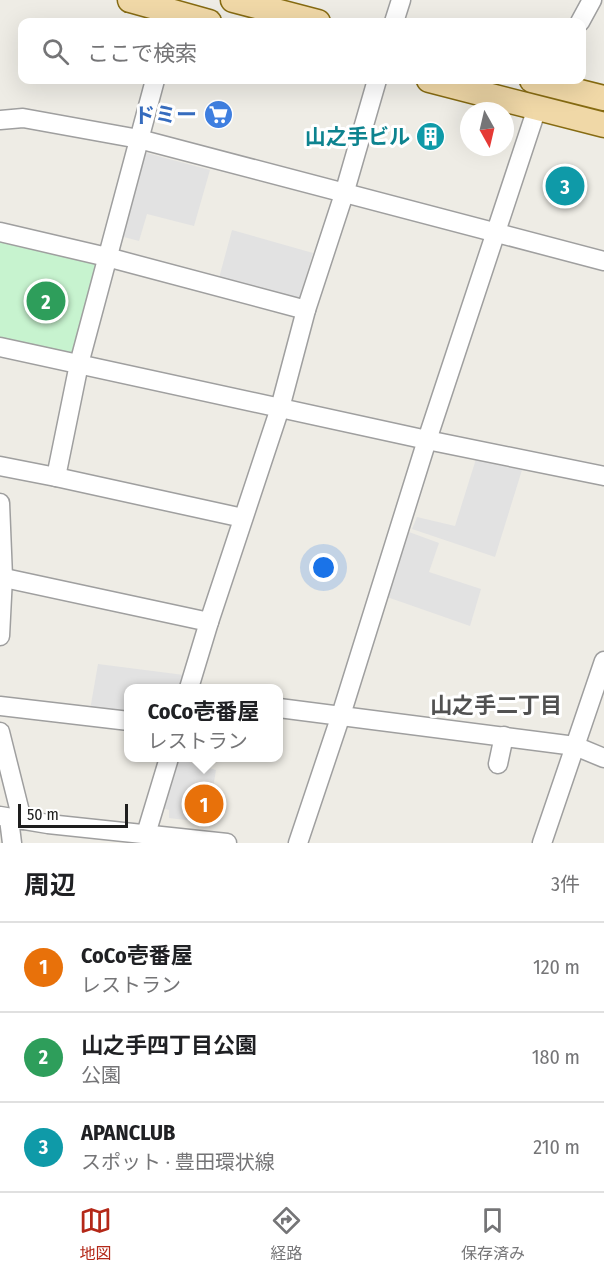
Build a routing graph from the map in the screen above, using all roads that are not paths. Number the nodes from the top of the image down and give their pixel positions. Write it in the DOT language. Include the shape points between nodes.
graph roads {
  1 [pos="130,0"];
  2 [pos="233,0"];
  3 [pos="401,0"];
  4 [pos="592,0"];
  5 [pos="174,12"];
  6 [pos="195,18"];
  7 [pos="303,18"];
  8 [pos="395,18"];
  9 [pos="582,18"];
  10 [pos="154,84"];
  11 [pos="376,84"];
  12 [pos="444,84"];
  13 [pos="554,84"];
  14 [pos="604,98"];
  15 [pos="537,108"];
  16 [pos="0,120"];
  17 [pos="604,125"];
  18 [pos="139,139"];
  19 [pos="344,194"];
  20 [pos="0,232"];
  21 [pos="496,232"];
  22 [pos="107,257"];
  23 [pos="604,261"];
  24 [pos="306,310"];
  25 [pos="0,347"];
  26 [pos="79,364"];
  27 [pos="280,408"];
  28 [pos="427,440"];
  29 [pos="0,466"];
  30 [pos="604,476"];
  31 [pos="56,477"];
  32 [pos="0,503"];
  33 [pos="243,518"];
  34 [pos="2,577"];
  35 [pos="209,622"];
  36 [pos="0,636"];
  37 [pos="604,661"];
  38 [pos="190,684"];
  39 [pos="0,706"];
  40 [pos="283,708"];
  41 [pos="341,715"];
  42 [pos="124,720"];
  43 [pos="0,732"];
  44 [pos="504,736"];
  45 [pos="575,746"];
  46 [pos="604,758"];
  47 [pos="168,762"];
  48 [pos="498,764"];
  49 [pos="11,818"];
  50 [pos="146,834"];
  51 [pos="12,843"];
  52 [pos="227,843"];
  53 [pos="298,843"];
  54 [pos="542,843"];
  1 -- 5 [label="main road"];
  2 -- 7 [label="main road"];
  3 -- 8 [label="street"];
  4 -- 9 [label="street"];
  5 -- 6 [label="main road"];
  10 -- 18 [label="street"];
  11 -- 19 [label="street"];
  12 -- 15 [label="main road"];
  13 -- 14 [label="main road"];
  15 -- 17 [label="main road"];
  15 -- 21 [label="street"];
  16 -- 18 [label="street" via="23,117"];
  18 -- 19 [label="street"];
  18 -- 22 [label="street"];
  19 -- 21 [label="street"];
  19 -- 24 [label="street"];
  20 -- 22 [label="street"];
  21 -- 23 [label="street"];
  21 -- 28 [label="street"];
  22 -- 24 [label="street"];
  22 -- 26 [label="street"];
  24 -- 27 [label="street"];
  25 -- 26 [label="street"];
  26 -- 27 [label="street"];
  26 -- 31 [label="street"];
  27 -- 28 [label="street"];
  27 -- 33 [label="street"];
  28 -- 30 [label="street"];
  28 -- 41 [label="street"];
  29 -- 31 [label="street"];
  31 -- 33 [label="street"];
  32 -- 34 [label="street"];
  33 -- 35 [label="street"];
  34 -- 35 [label="street"];
  34 -- 36 [label="street"];
  35 -- 38 [label="street"];
  37 -- 45 [label="street"];
  39 -- 42 [label="street"];
  40 -- 41 [label="street"];
  41 -- 44 [label="street"];
  41 -- 53 [label="street"];
  43 -- 49 [label="street"];
  44 -- 45 [label="street"];
  44 -- 48 [label="street"];
  45 -- 46 [label="street"];
  45 -- 54 [label="street"];
  47 -- 50 [label="street"];
  49 -- 50 [label="street"];
  49 -- 51 [label="street"];
  50 -- 52 [label="street"];
}
